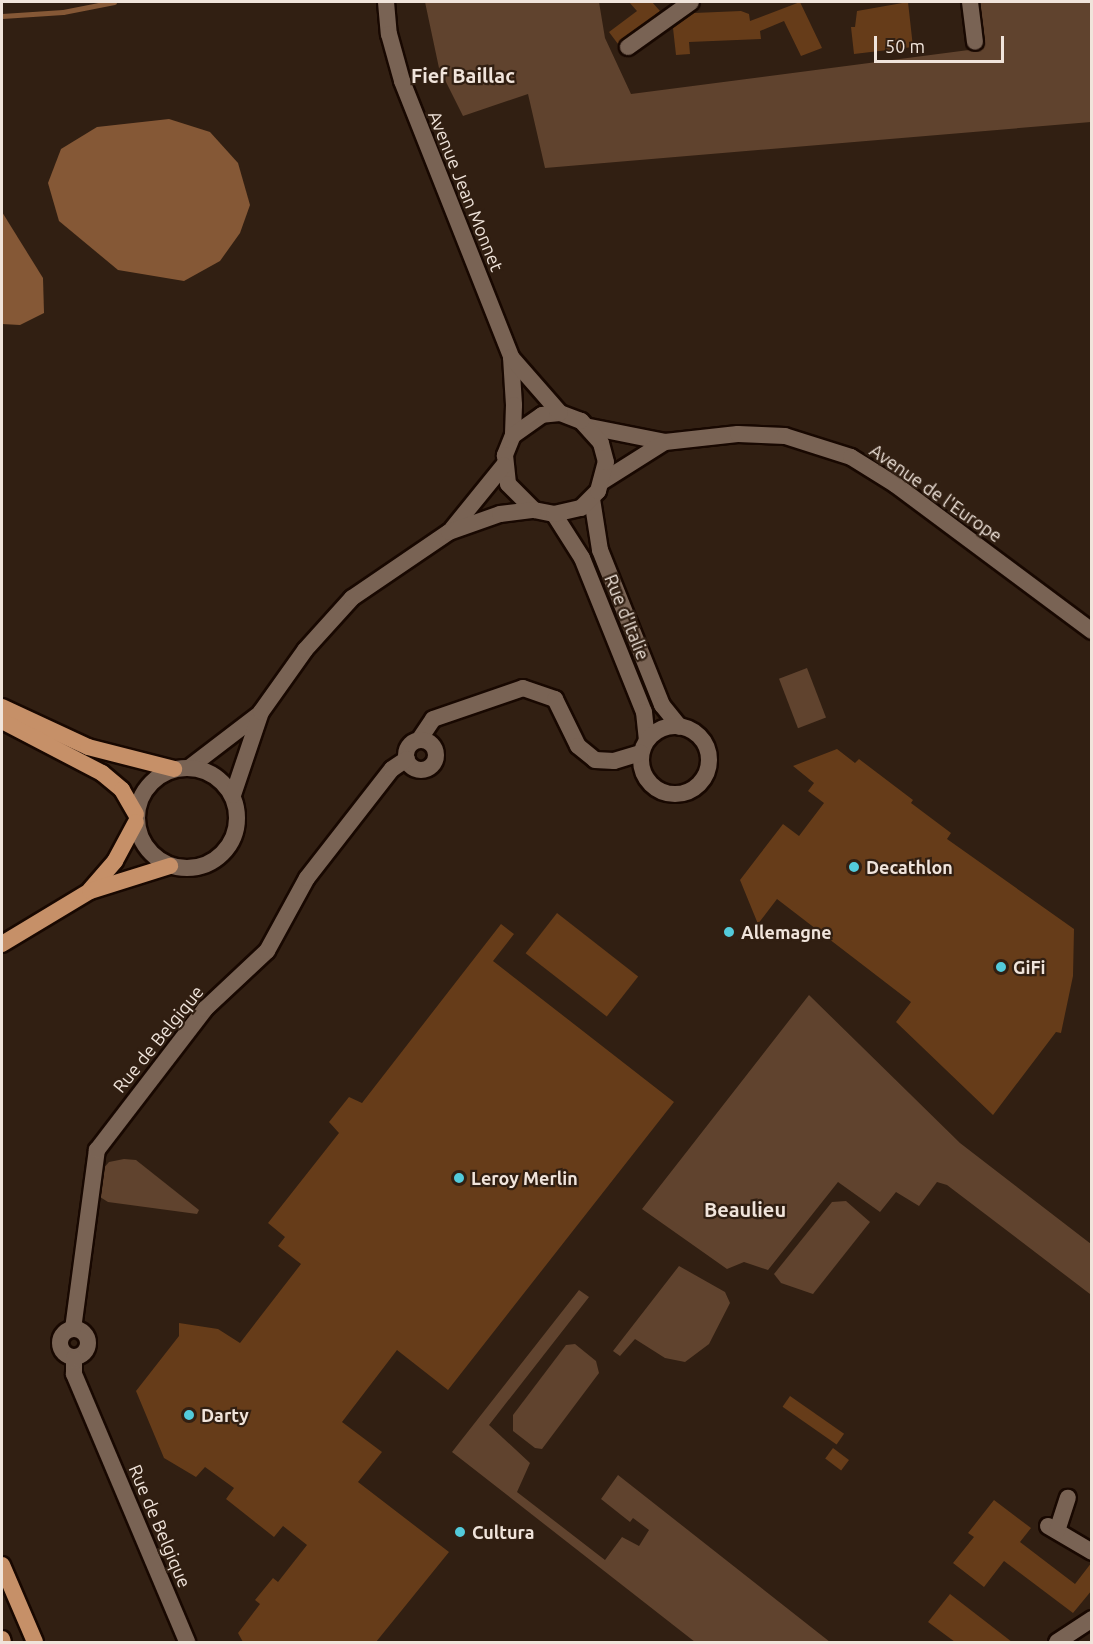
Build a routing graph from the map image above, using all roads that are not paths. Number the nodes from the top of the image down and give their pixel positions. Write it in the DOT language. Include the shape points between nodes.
graph roads {
  1 [pos="386,2"];
  2 [pos="691,2"];
  3 [pos="970,2"];
  4 [pos="975,42"];
  5 [pos="628,47"];
  6 [pos="511,357"];
  7 [pos="560,413"];
  8 [pos="590,427"];
  9 [pos="513,435"];
  10 [pos="665,442"];
  11 [pos="504,465"];
  12 [pos="603,482"];
  13 [pos="592,499"];
  14 [pos="534,510"];
  15 [pos="554,514"];
  16 [pos="449,532"];
  17 [pos="1092,631"];
  18 [pos="2,706"];
  19 [pos="261,712"];
  20 [pos="2,721"];
  21 [pos="680,727"];
  22 [pos="419,740"];
  23 [pos="644,746"];
  24 [pos="407,759"];
  25 [pos="182,768"];
  26 [pos="233,795"];
  27 [pos="136,818"];
  28 [pos="170,866"];
  29 [pos="90,891"];
  30 [pos="2,944"];
  31 [pos="1068,1498"];
  32 [pos="1092,1552"];
  33 [pos="2,1565"];
  34 [pos="1092,1619"];
  35 [pos="34,1642"];
  36 [pos="187,1642"];
  37 [pos="1057,1642"];
  1 -- 6 [label="street, Avenue Jean Monnet" via="389,34 402,81"];
  2 -- 5 [label="street"];
  3 -- 4 [label="street"];
  6 -- 7 [label="street, Avenue Jean Monnet"];
  6 -- 9 [label="street, Avenue Jean Monnet"];
  7 -- 8 [label="street"];
  7 -- 9 [label="street" via="534,418"];
  8 -- 10 [label="street, Avenue de l'Europe"];
  8 -- 12 [label="street" via="602,443 606,462"];
  9 -- 11 [label="street"];
  10 -- 12 [label="street, Avenue de l'Europe"];
  10 -- 17 [label="street, Avenue de l'Europe" via="738,434 785,436 851,457 896,485"];
  11 -- 14 [label="street" via="519,499"];
  11 -- 16 [label="street"];
  12 -- 13 [label="street"];
  13 -- 15 [label="street" via="568,513"];
  13 -- 21 [label="street, Rue d'Italie" via="600,550 662,705"];
  14 -- 15 [label="street"];
  14 -- 16 [label="street" via="500,514"];
  15 -- 23 [label="street, Rue d'Italie" via="582,558 644,712"];
  16 -- 19 [label="street" via="352,598 304,651"];
  18 -- 25 [label="highway" via="88,747"];
  19 -- 25 [label="street"];
  19 -- 26 [label="street"];
  20 -- 27 [label="highway" via="102,773 122,790"];
  21 -- 23 [label="street" via="662,729"];
  21 -- 23 [label="street" via="697,735 707,751 707,770 696,786 673,794 654,787 641,765"];
  22 -- 23 [label="street" via="433,718 523,688 555,699 578,746 595,760 614,761"];
  22 -- 24 [label="street" via="411,745"];
  22 -- 24 [label="street" via="435,750 433,764 421,770"];
  24 -- 36 [label="street, Rue de Belgique" via="392,769 307,878 267,951 205,1009 97,1150 73,1329 84,1332 89,1345 74,1358 74,1374"];
  25 -- 26 [label="street" via="222,781"];
  25 -- 27 [label="street" via="148,785"];
  26 -- 28 [label="street" via="238,825 225,852 200,867"];
  27 -- 28 [label="street" via="147,848"];
  27 -- 29 [label="highway" via="115,861"];
  28 -- 29 [label="highway"];
  29 -- 30 [label="highway"];
  31 -- 32 [label="street" via="1052,1529"];
  33 -- 35 [label="highway"];
  34 -- 37 [label="street"];
}
